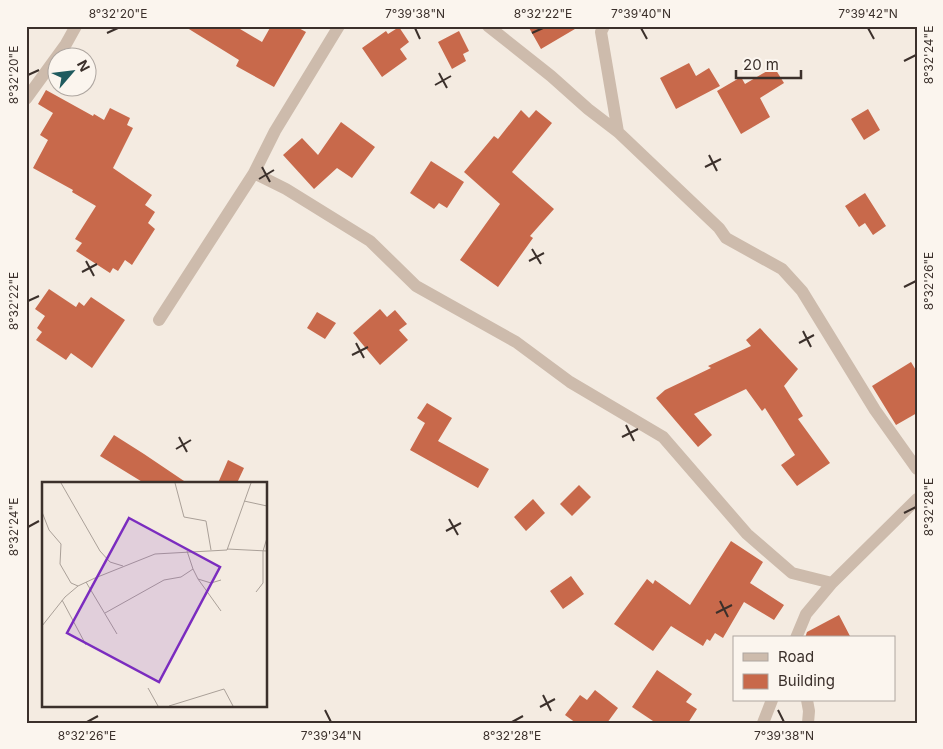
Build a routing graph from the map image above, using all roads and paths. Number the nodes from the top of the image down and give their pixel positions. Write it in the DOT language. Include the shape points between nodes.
graph roads {
  1 [pos="76,26"];
  2 [pos="340,26"];
  3 [pos="488,26"];
  4 [pos="604,26"];
  5 [pos="26,99"];
  6 [pos="618,132"];
  7 [pos="254,173"];
  8 [pos="159,320"];
  9 [pos="917,469"];
  10 [pos="917,499"];
  11 [pos="832,583"];
  12 [pos="797,636"];
  13 [pos="771,702"];
  14 [pos="807,702"];
  15 [pos="763,723"];
  16 [pos="808,723"];
  1 -- 5 [label="street"];
  2 -- 7 [label="street" via="275,131"];
  3 -- 6 [label="street"];
  4 -- 6 [label="street" via="601,32"];
  6 -- 9 [label="street" via="726,238 782,269 802,291 875,410"];
  7 -- 8 [label="street"];
  7 -- 11 [label="street" via="370,241 416,286 516,342 570,382 663,437 747,534 792,573"];
  10 -- 11 [label="street"];
  11 -- 12 [label="street" via="806,614"];
  13 -- 15 [label="street"];
  14 -- 16 [label="street"];
}
